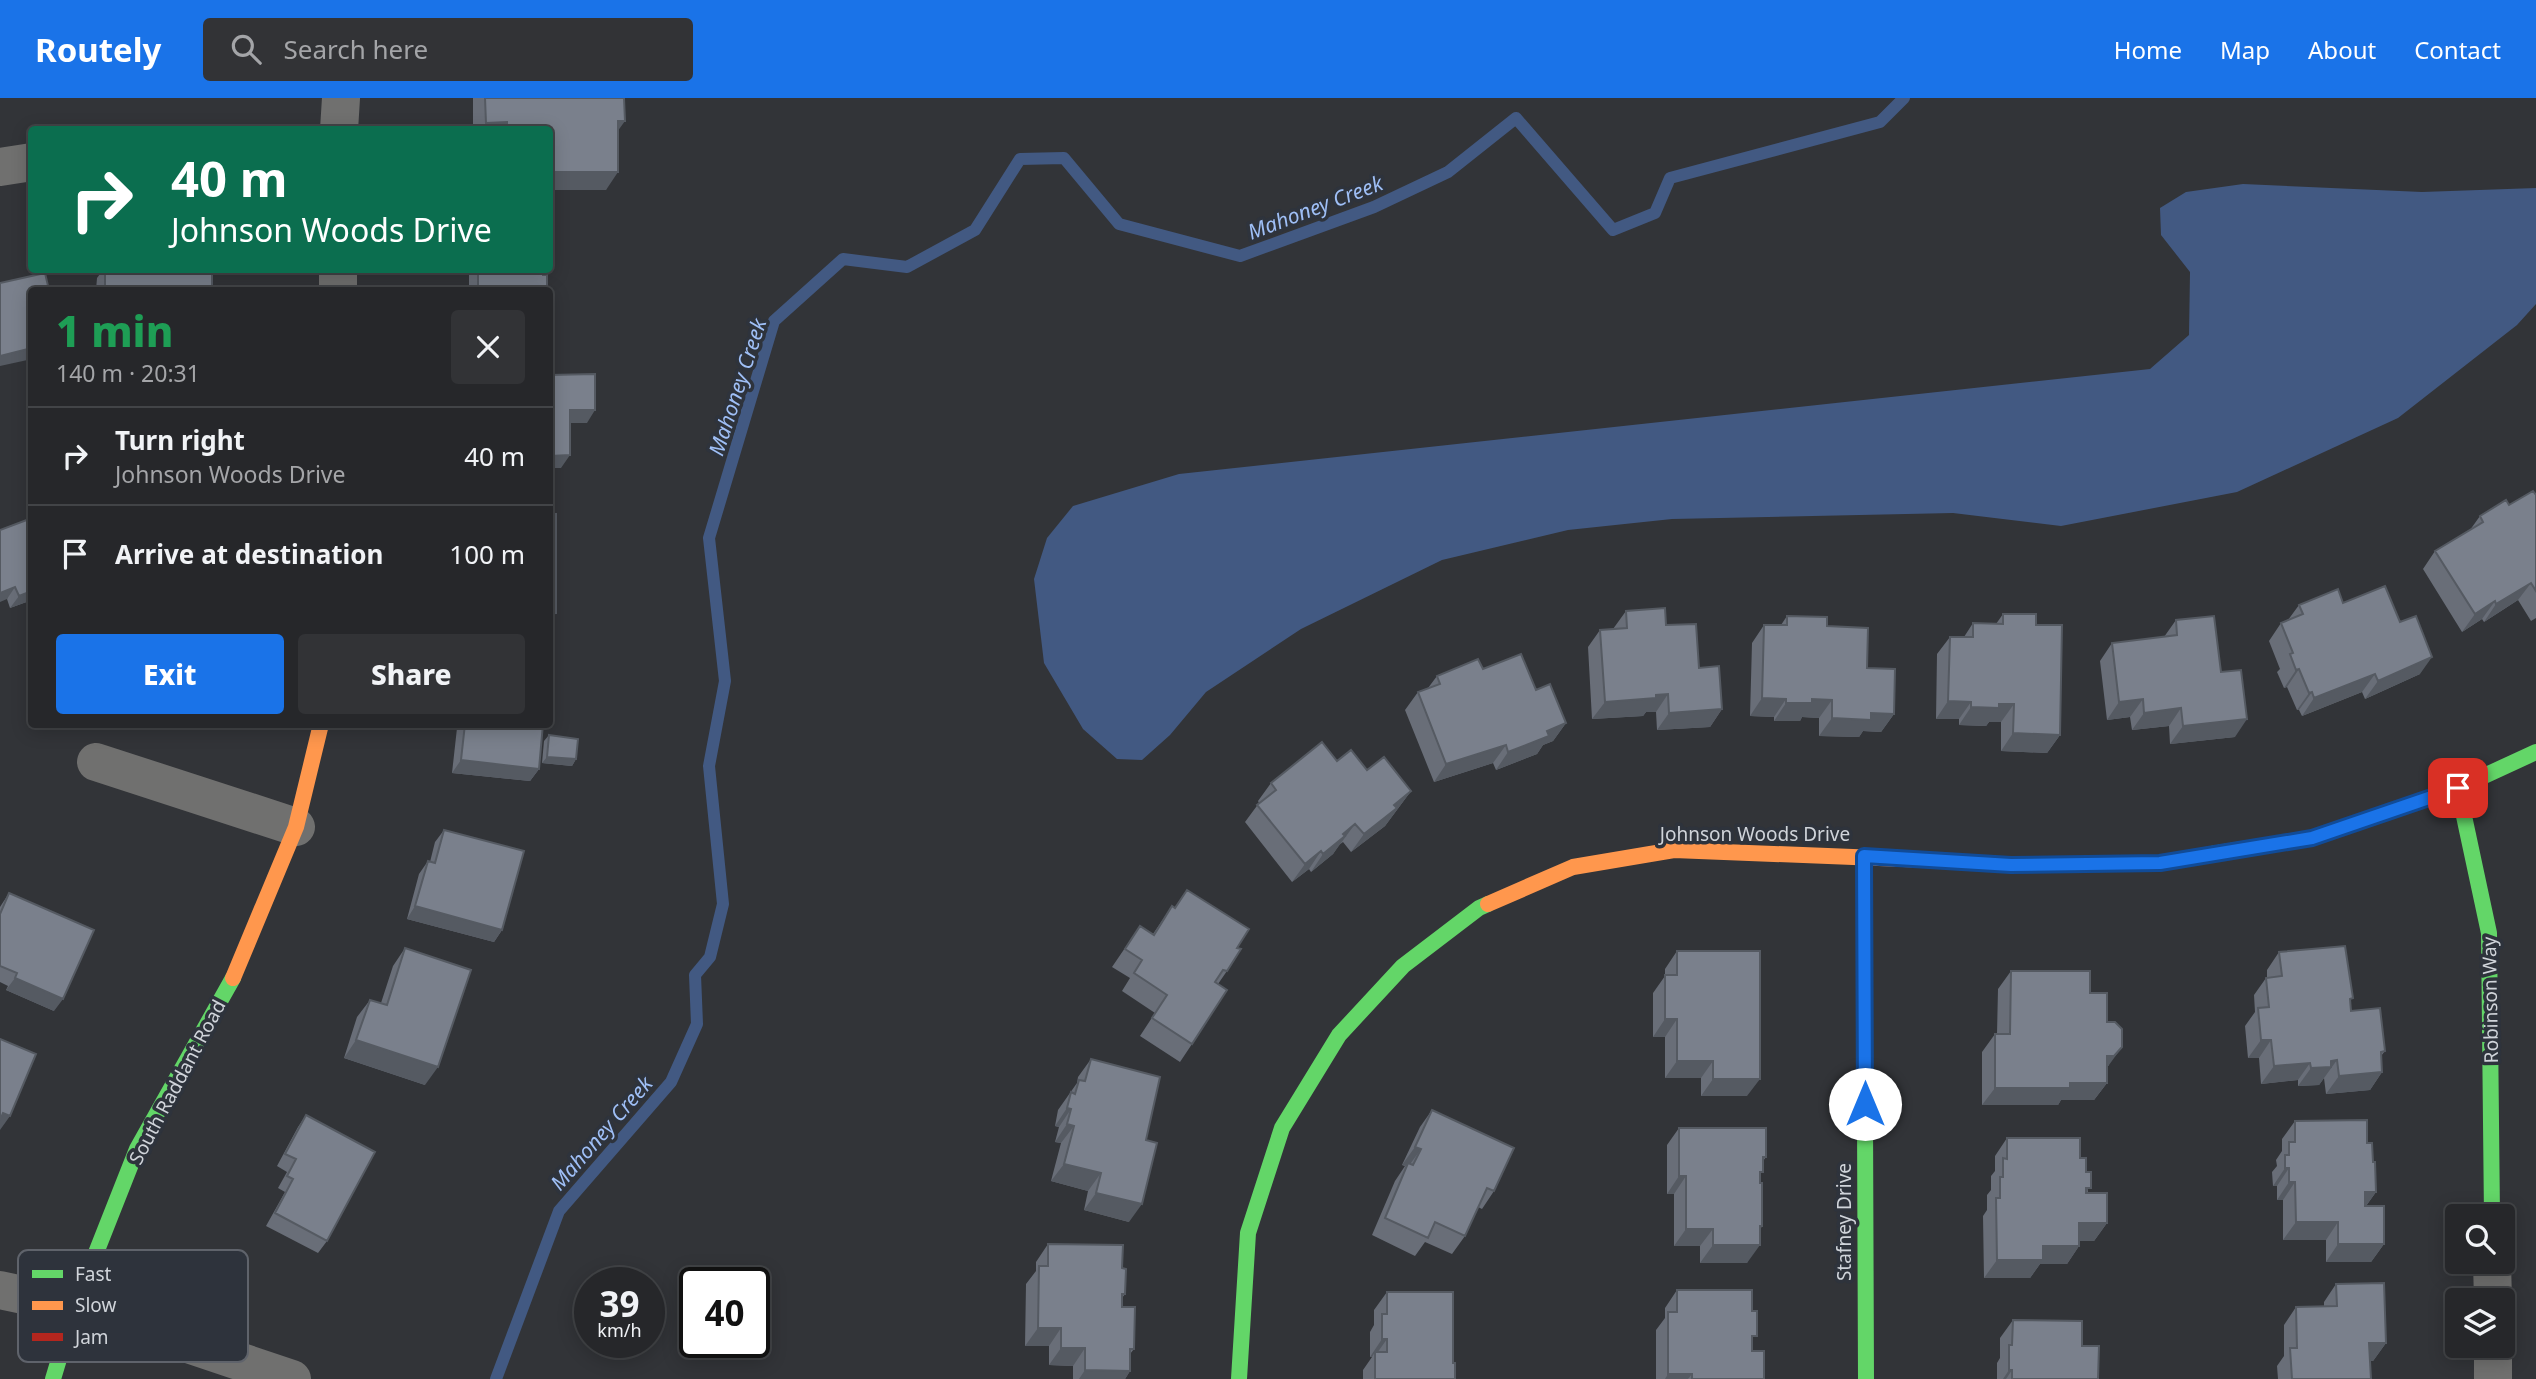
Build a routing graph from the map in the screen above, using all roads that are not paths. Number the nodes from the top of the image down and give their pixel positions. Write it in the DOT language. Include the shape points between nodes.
graph roads {
  1 [pos="341,98"];
  2 [pos="339,126"];
  3 [pos="28,163"];
  4 [pos="0,167"];
  5 [pos="320,728"];
  6 [pos="2536,752"];
  7 [pos="96,762"];
  8 [pos="2458,788"];
  9 [pos="296,827"];
  10 [pos="1864,856"];
  11 [pos="2492,1204"];
  12 [pos="97,1250"];
  13 [pos="0,1290"];
  14 [pos="18,1294"];
  15 [pos="2493,1358"];
  16 [pos="57,1362"];
  17 [pos="241,1362"];
  18 [pos="52,1379"];
  19 [pos="292,1379"];
  20 [pos="1239,1379"];
  21 [pos="1866,1379"];
  22 [pos="2494,1379"];
  1 -- 2 [label="street"];
  3 -- 4 [label="street"];
  5 -- 9 [label="street, South Raddant Road"];
  6 -- 8 [label="street, Johnson Woods Drive"];
  7 -- 9 [label="street"];
  8 -- 10 [label="street, Johnson Woods Drive" via="2312,838 2160,863 2011,865"];
  8 -- 11 [label="street, Robinson Way" via="2490,933"];
  9 -- 12 [label="street, South Raddant Road" via="236,973 137,1149"];
  10 -- 20 [label="street, Johnson Woods Drive" via="1674,850 1573,867 1479,908 1403,966 1339,1035 1282,1128 1248,1233"];
  10 -- 21 [label="street, Stafney Drive"];
  13 -- 14 [label="street"];
  15 -- 22 [label="street"];
  16 -- 18 [label="street, South Raddant Road"];
  17 -- 19 [label="street"];
}
